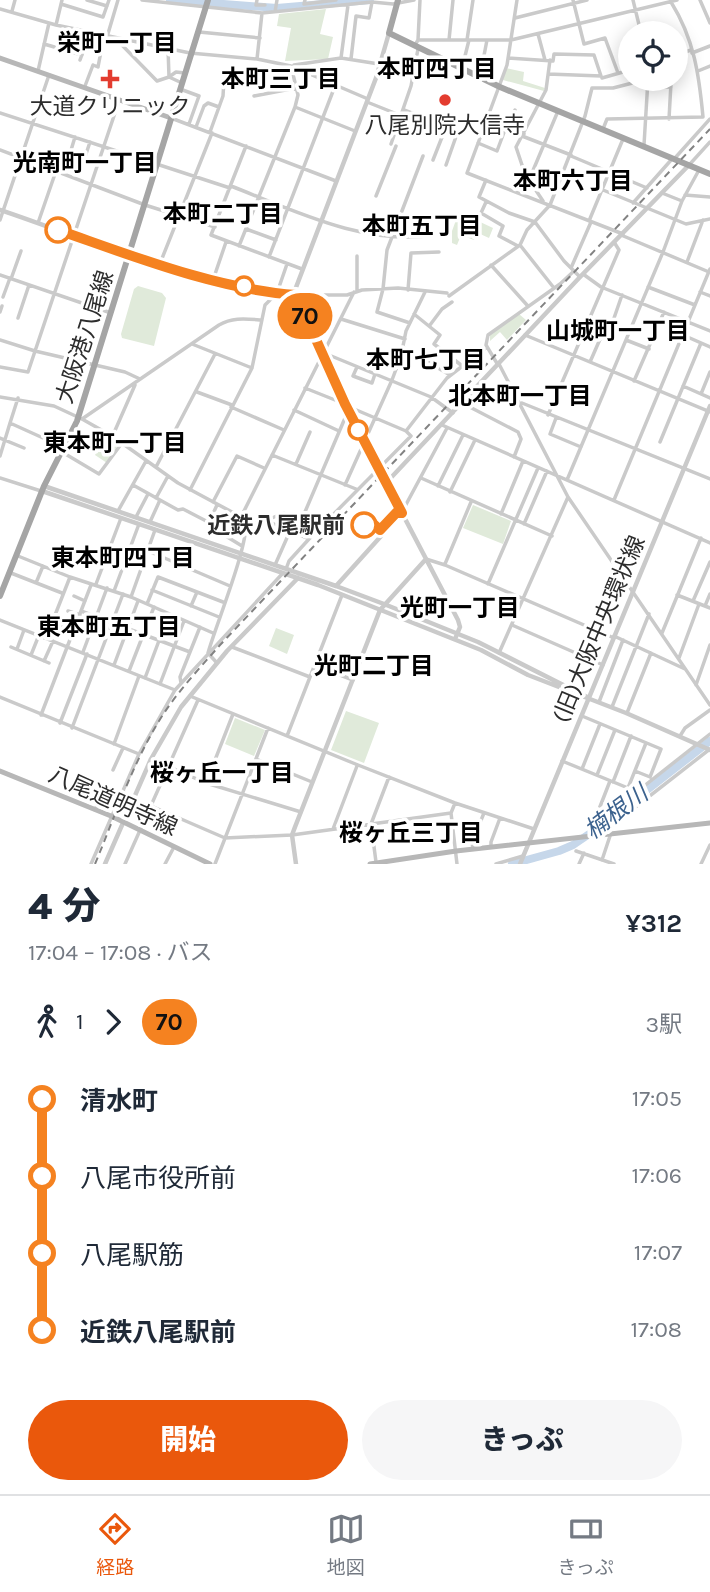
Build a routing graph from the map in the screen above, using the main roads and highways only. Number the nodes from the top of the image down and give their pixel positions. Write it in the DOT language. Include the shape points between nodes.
graph roads {
  1 [pos="398,1"];
  2 [pos="207,3"];
  3 [pos="0,58"];
  4 [pos="171,118"];
  5 [pos="710,174"];
  6 [pos="0,596"];
  7 [pos="0,771"];
  8 [pos="710,823"];
  9 [pos="213,864"];
  10 [pos="370,864"];
  11 [pos="376,864"];
  1 -- 5 [label="main road" via="389,33 500,87"];
  2 -- 4 [label="main road, 大阪港八尾線"];
  3 -- 4 [label="main road"];
  4 -- 6 [label="main road, 大阪港八尾線" via="80,418 43,488"];
  7 -- 9 [label="main road, 八尾道明寺線"];
  8 -- 11 [label="main road"];
  10 -- 11 [label="main road"];
}
